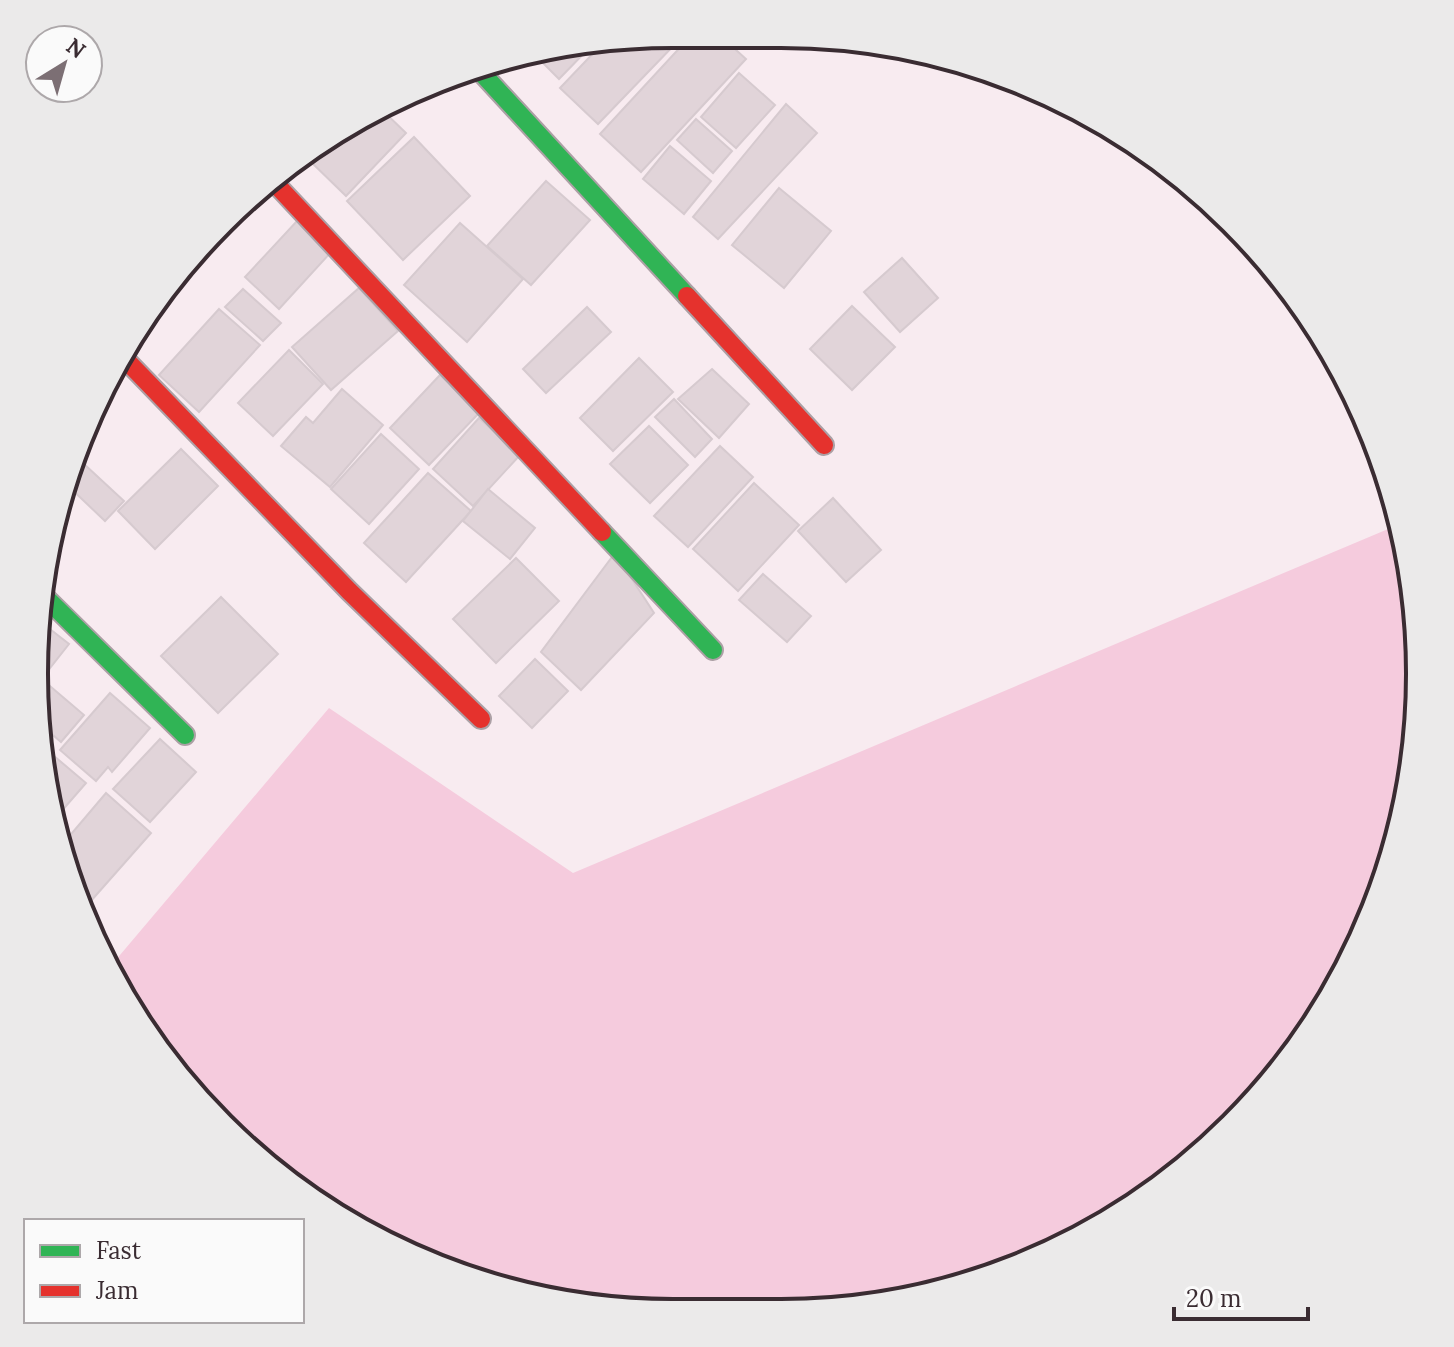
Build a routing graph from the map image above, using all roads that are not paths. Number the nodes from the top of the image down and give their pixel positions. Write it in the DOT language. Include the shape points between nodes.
graph roads {
  1 [pos="485,77"];
  2 [pos="279,188"];
  3 [pos="130,364"];
  4 [pos="824,445"];
  5 [pos="52,604"];
  6 [pos="713,650"];
  7 [pos="481,719"];
  8 [pos="185,735"];
  1 -- 4 [label="street"];
  2 -- 6 [label="street"];
  3 -- 7 [label="street"];
  5 -- 8 [label="street"];
}
